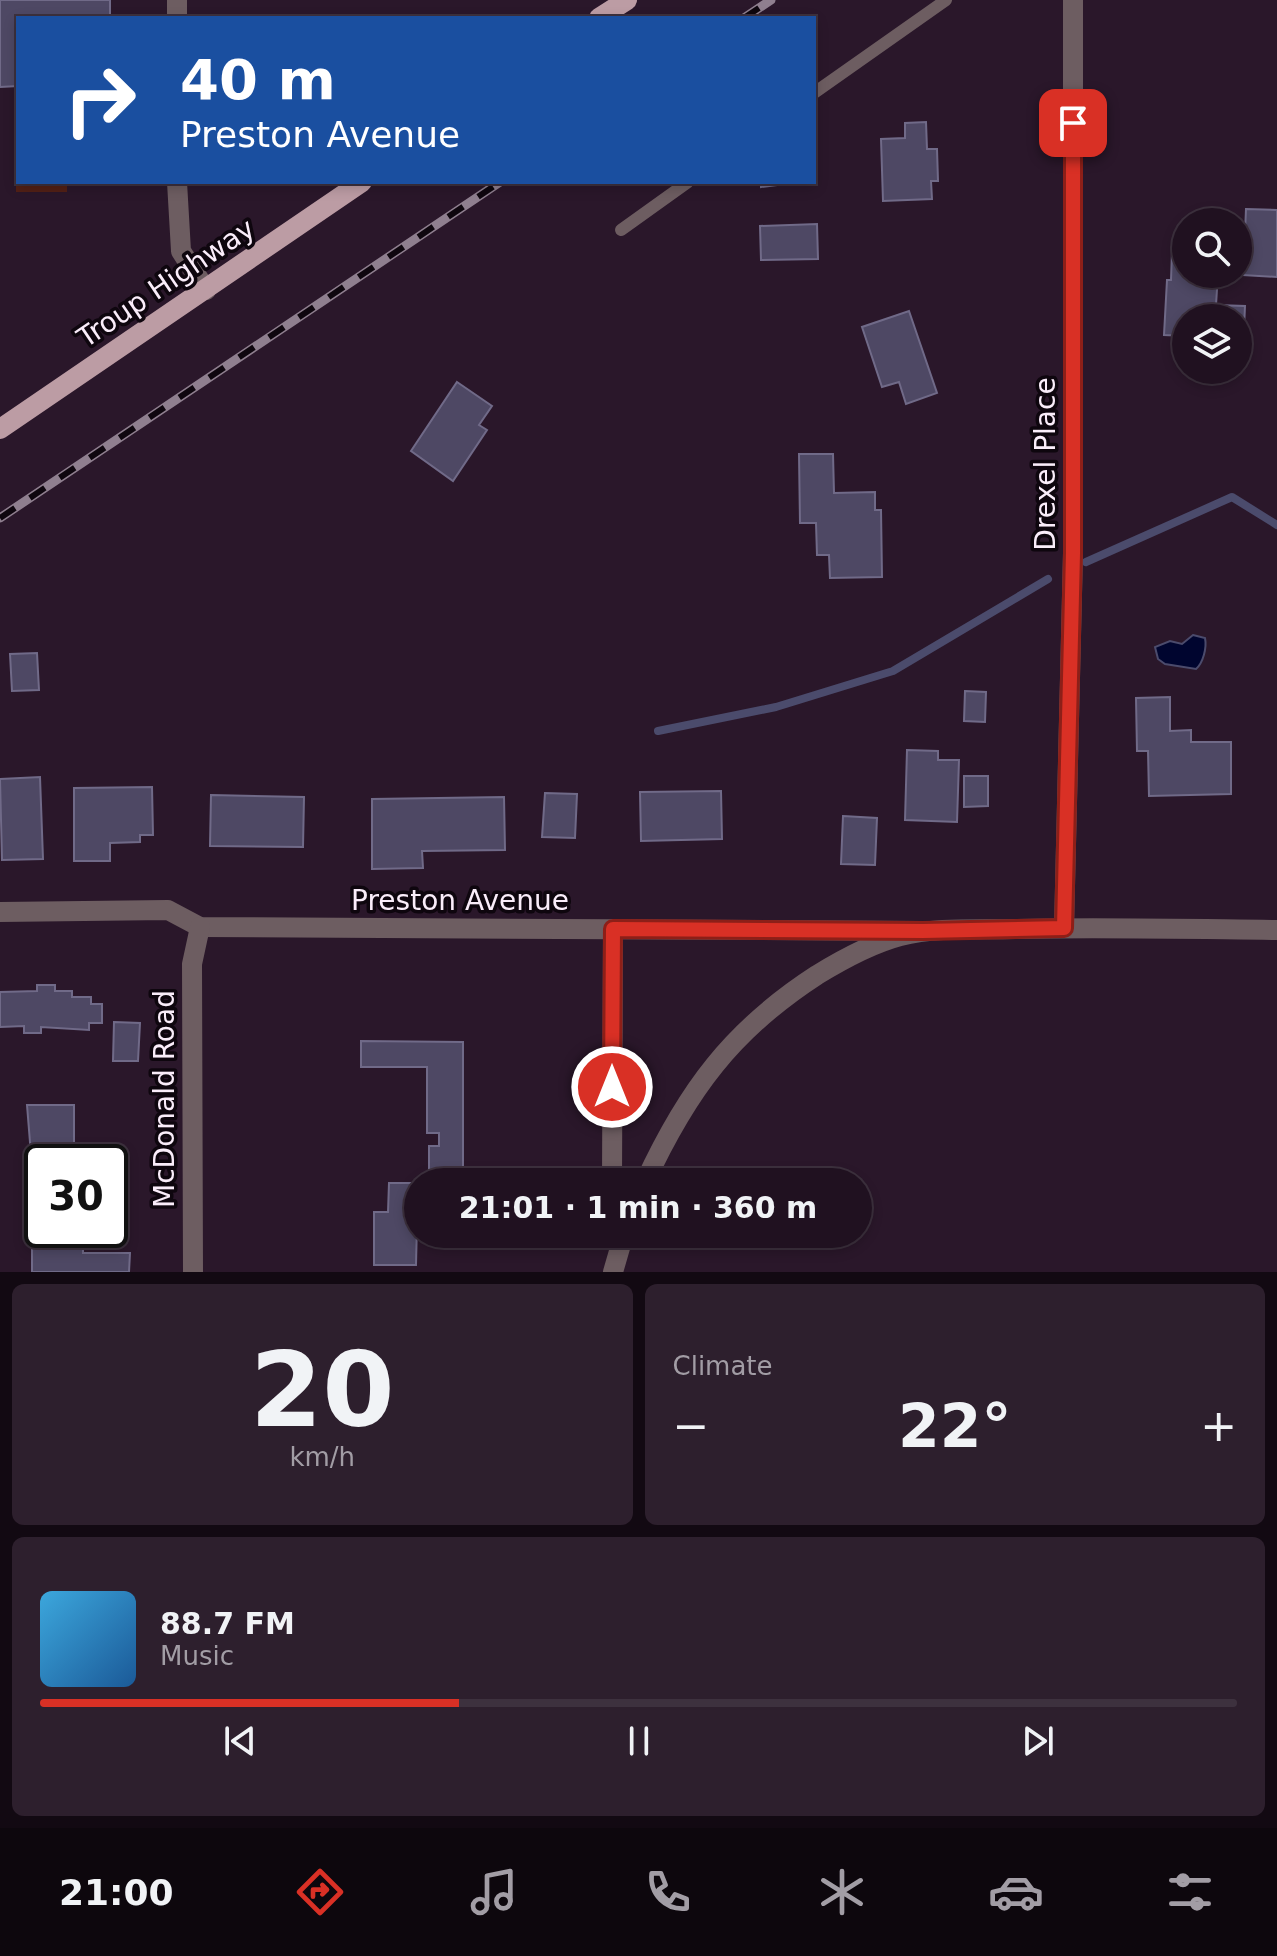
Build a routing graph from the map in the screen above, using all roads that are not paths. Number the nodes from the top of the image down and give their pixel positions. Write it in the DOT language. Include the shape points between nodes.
graph roads {
  1 [pos="946,0"];
  2 [pos="1073,0"];
  3 [pos="816,92"];
  4 [pos="177,184"];
  5 [pos="359,184"];
  6 [pos="685,184"];
  7 [pos="621,230"];
  8 [pos="206,290"];
  9 [pos="0,429"];
  10 [pos="0,912"];
  11 [pos="200,927"];
  12 [pos="1064,928"];
  13 [pos="613,929"];
  14 [pos="1277,930"];
  15 [pos="923,931"];
  16 [pos="612,1168"];
  17 [pos="653,1168"];
  18 [pos="611,1248"];
  19 [pos="620,1248"];
  20 [pos="193,1272"];
  21 [pos="612,1272"];
  1 -- 3 [label="lane"];
  2 -- 12 [label="street, Drexel Place" via="1073,553"];
  4 -- 8 [label="street" via="181,251"];
  5 -- 8 [label="main road, Troup Highway"];
  6 -- 7 [label="lane"];
  8 -- 9 [label="main road, Troup Highway"];
  10 -- 11 [label="street, Preston Avenue" via="168,910"];
  11 -- 13 [label="street, Preston Avenue"];
  11 -- 20 [label="street, McDonald Road" via="192,964"];
  12 -- 14 [label="street"];
  12 -- 15 [label="street"];
  13 -- 15 [label="street, Preston Avenue"];
  13 -- 16 [label="street"];
  15 -- 17 [label="street" via="840,961 750,1024 703,1076"];
  18 -- 21 [label="street"];
  19 -- 21 [label="street"];
}
